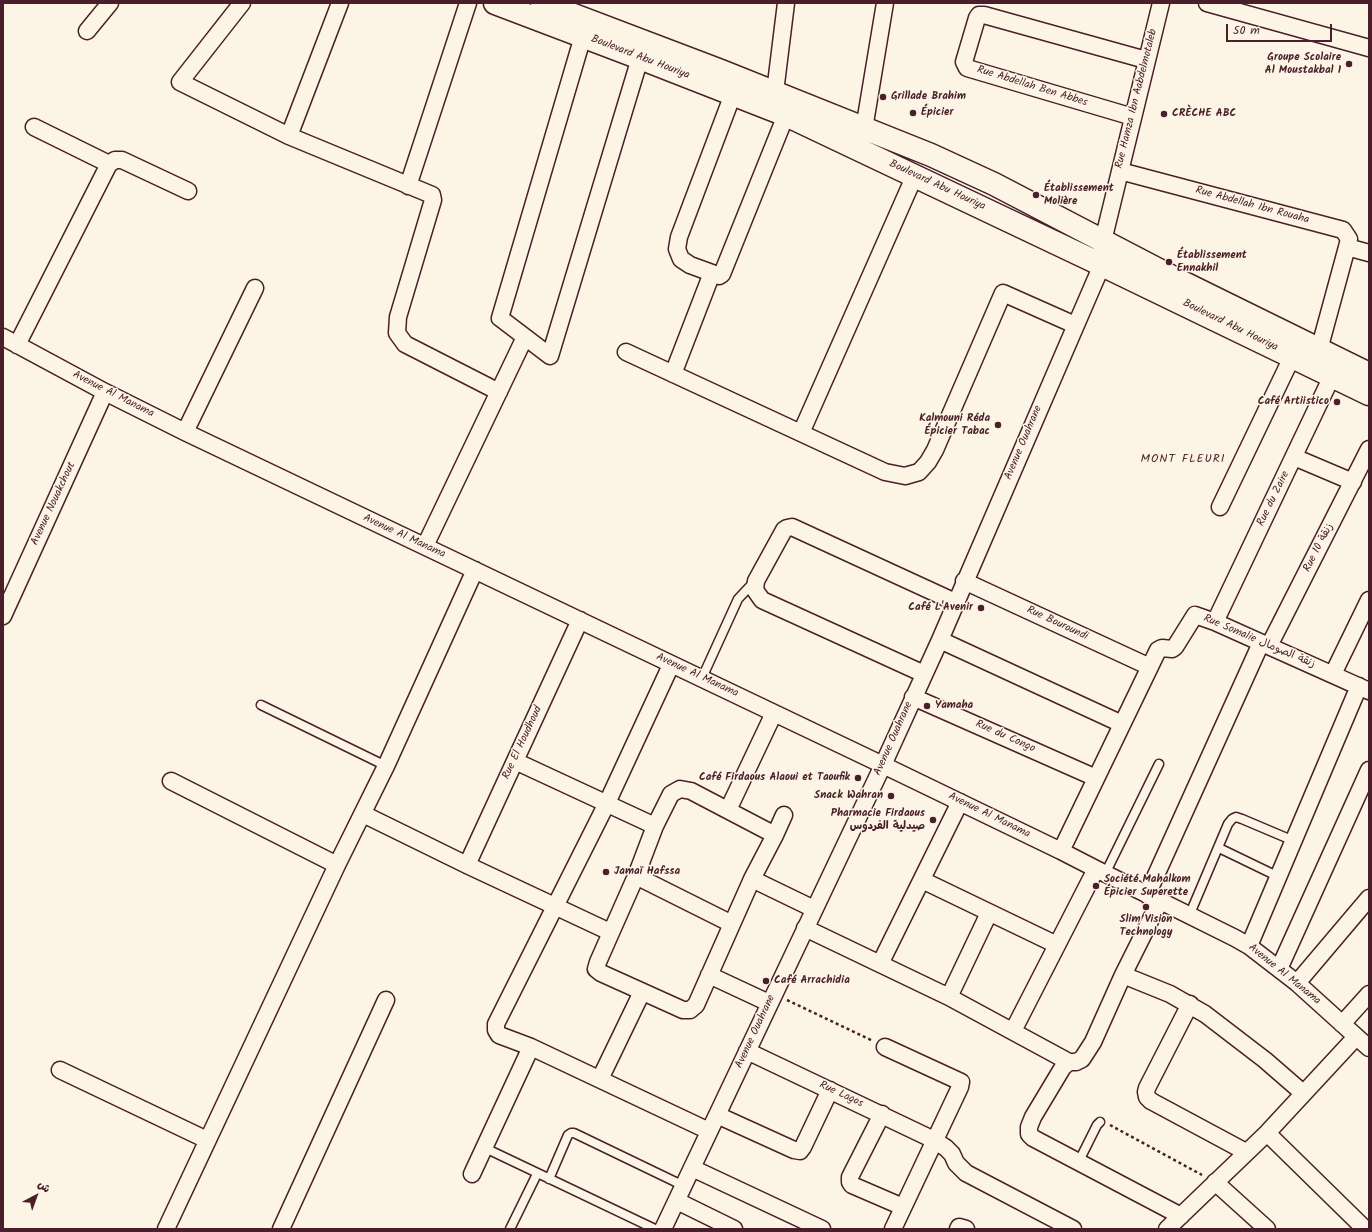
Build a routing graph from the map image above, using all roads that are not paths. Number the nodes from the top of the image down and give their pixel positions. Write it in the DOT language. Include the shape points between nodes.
graph roads {
  1 [pos="110,3"];
  2 [pos="242,3"];
  3 [pos="340,3"];
  4 [pos="468,3"];
  5 [pos="495,3"];
  6 [pos="542,3"];
  7 [pos="786,3"];
  8 [pos="885,3"];
  9 [pos="1161,3"];
  10 [pos="1207,3"];
  11 [pos="87,31"];
  12 [pos="583,36"];
  13 [pos="1369,48"];
  14 [pos="640,58"];
  15 [pos="1146,60"];
  16 [pos="775,92"];
  17 [pos="733,94"];
  18 [pos="786,115"];
  19 [pos="1133,117"];
  20 [pos="34,127"];
  21 [pos="864,129"];
  22 [pos="290,136"];
  23 [pos="109,164"];
  24 [pos="1120,171"];
  25 [pos="915,175"];
  26 [pos="408,186"];
  27 [pos="188,190"];
  28 [pos="1104,241"];
  29 [pos="1347,247"];
  30 [pos="1369,253"];
  31 [pos="1100,264"];
  32 [pos="712,273"];
  33 [pos="255,288"];
  34 [pos="1174,288"];
  35 [pos="1075,325"];
  36 [pos="3,337"];
  37 [pos="525,338"];
  38 [pos="17,344"];
  39 [pos="1319,350"];
  40 [pos="626,352"];
  41 [pos="1292,357"];
  42 [pos="673,374"];
  43 [pos="1369,374"];
  44 [pos="1332,376"];
  45 [pos="105,392"];
  46 [pos="499,392"];
  47 [pos="1369,394"];
  48 [pos="184,432"];
  49 [pos="801,433"];
  50 [pos="1369,449"];
  51 [pos="1294,457"];
  52 [pos="1353,482"];
  53 [pos="1220,507"];
  54 [pos="425,546"];
  55 [pos="475,570"];
  56 [pos="756,580"];
  57 [pos="964,581"];
  58 [pos="1369,600"];
  59 [pos="955,602"];
  60 [pos="3,616"];
  61 [pos="580,620"];
  62 [pos="1215,622"];
  63 [pos="940,640"];
  64 [pos="1265,644"];
  65 [pos="671,665"];
  66 [pos="1150,667"];
  67 [pos="924,674"];
  68 [pos="1333,674"];
  69 [pos="702,678"];
  70 [pos="1364,689"];
  71 [pos="913,697"];
  72 [pos="261,705"];
  73 [pos="774,713"];
  74 [pos="1122,724"];
  75 [pos="515,761"];
  76 [pos="1159,764"];
  77 [pos="883,765"];
  78 [pos="386,766"];
  79 [pos="1369,770"];
  80 [pos="1096,778"];
  81 [pos="171,781"];
  82 [pos="960,802"];
  83 [pos="607,803"];
  84 [pos="728,810"];
  85 [pos="363,814"];
  86 [pos="784,815"];
  87 [pos="655,826"];
  88 [pos="775,834"];
  89 [pos="1294,841"];
  90 [pos="1219,848"];
  91 [pos="1061,851"];
  92 [pos="337,865"];
  93 [pos="467,865"];
  94 [pos="1100,872"];
  95 [pos="636,876"];
  96 [pos="1279,877"];
  97 [pos="752,879"];
  98 [pos="922,880"];
  99 [pos="1154,898"];
  100 [pos="1369,898"];
  101 [pos="556,907"];
  102 [pos="814,909"];
  103 [pos="989,913"];
  104 [pos="1189,916"];
  105 [pos="732,924"];
  106 [pos="805,928"];
  107 [pos="610,932"];
  108 [pos="1057,945"];
  109 [pos="1249,946"];
  110 [pos="880,964"];
  111 [pos="1279,969"];
  112 [pos="709,975"];
  113 [pos="1123,975"];
  114 [pos="1297,983"];
  115 [pos="642,992"];
  116 [pos="1369,994"];
  117 [pos="949,997"];
  118 [pos="772,999"];
  119 [pos="386,1000"];
  120 [pos="1190,1004"];
  121 [pos="1342,1024"];
  122 [pos="1013,1031"];
  123 [pos="1356,1037"];
  124 [pos="531,1047"];
  125 [pos="884,1047"];
  126 [pos="1369,1048"];
  127 [pos="747,1051"];
  128 [pos="1069,1062"];
  129 [pos="60,1070"];
  130 [pos="600,1079"];
  131 [pos="830,1090"];
  132 [pos="1303,1093"];
  133 [pos="882,1114"];
  134 [pos="717,1115"];
  135 [pos="1100,1122"];
  136 [pos="709,1132"];
  137 [pos="1267,1133"];
  138 [pos="207,1140"];
  139 [pos="934,1140"];
  140 [pos="485,1148"];
  141 [pos="1246,1152"];
  142 [pos="1078,1163"];
  143 [pos="692,1168"];
  144 [pos="472,1174"];
  145 [pos="537,1174"];
  146 [pos="549,1179"];
  147 [pos="1215,1182"];
  148 [pos="684,1186"];
  149 [pos="677,1201"];
  150 [pos="903,1208"];
  151 [pos="1181,1216"];
  152 [pos="1361,1225"];
  153 [pos="166,1229"];
  154 [pos="281,1229"];
  155 [pos="510,1229"];
  156 [pos="655,1229"];
  157 [pos="663,1229"];
  158 [pos="734,1229"];
  159 [pos="822,1229"];
  160 [pos="893,1229"];
  161 [pos="958,1229"];
  162 [pos="966,1229"];
  163 [pos="1073,1229"];
  164 [pos="1167,1229"];
  165 [pos="1267,1229"];
  1 -- 11 [label="street"];
  2 -- 22 [label="street" via="180,82"];
  3 -- 22 [label="street"];
  4 -- 26 [label="street"];
  5 -- 12 [label="main road, Boulevard Abu Houriya"];
  6 -- 16 [label="main road, Boulevard Abu Houriya"];
  7 -- 16 [label="street"];
  8 -- 21 [label="street"];
  9 -- 15 [label="street, Rue Hamza Ibn Aabdelmotaleb"];
  10 -- 13 [label="street"];
  12 -- 14 [label="main road, Boulevard Abu Houriya"];
  12 -- 37 [label="street" via="500,318"];
  14 -- 17 [label="main road, Boulevard Abu Houriya"];
  14 -- 37 [label="street" via="550,356"];
  15 -- 19 [label="street, Rue Hamza Ibn Aabdelmotaleb"];
  15 -- 19 [label="street, Rue Abdellah Ben Abbes" via="979,15 964,62 967,68"];
  16 -- 21 [label="main road, Boulevard Abu Houriya"];
  17 -- 18 [label="main road, Boulevard Abu Houriya"];
  17 -- 32 [label="street" via="679,237 677,250 681,258 690,265"];
  18 -- 25 [label="main road, Boulevard Abu Houriya"];
  18 -- 32 [label="street" via="722,274 719,276"];
  19 -- 24 [label="street, Rue Hamza Ibn Aabdelmotaleb"];
  20 -- 23 [label="street"];
  21 -- 28 [label="main road, Boulevard Abu Houriya" via="931,155 994,184"];
  22 -- 26 [label="street"];
  23 -- 27 [label="street" via="114,160 122,160"];
  23 -- 38 [label="street"];
  24 -- 28 [label="street, Rue Hamza Ibn Aabdelmotaleb"];
  24 -- 29 [label="street, Rue Abdellah Ibn Rouaha" via="1343,230 1349,239"];
  25 -- 31 [label="main road, Boulevard Abu Houriya"];
  25 -- 49 [label="street"];
  26 -- 46 [label="street" via="429,193 433,200 399,312 397,333 405,344"];
  28 -- 31 [label="street, Avenue Ouahrane"];
  28 -- 34 [label="main road, Boulevard Abu Houriya"];
  29 -- 30 [label="street"];
  29 -- 39 [label="street"];
  31 -- 34 [label="main road, Boulevard Abu Houriya"];
  31 -- 35 [label="street, Avenue Ouahrane"];
  32 -- 42 [label="street"];
  33 -- 48 [label="street"];
  34 -- 39 [label="main road, Boulevard Abu Houriya"];
  34 -- 41 [label="main road, Boulevard Abu Houriya"];
  35 -- 49 [label="street" via="1003,293 937,445 919,472 906,476 885,472"];
  35 -- 57 [label="street, Avenue Ouahrane"];
  36 -- 38 [label="street, Avenue Al Manama"];
  37 -- 46 [label="street"];
  38 -- 45 [label="street, Avenue Al Manama"];
  39 -- 43 [label="main road, Boulevard Abu Houriya"];
  40 -- 42 [label="street"];
  41 -- 44 [label="main road, Boulevard Abu Houriya"];
  41 -- 53 [label="street"];
  42 -- 49 [label="street"];
  44 -- 47 [label="main road, Boulevard Abu Houriya"];
  44 -- 51 [label="street, Rue du Zaire"];
  45 -- 48 [label="street, Avenue Al Manama"];
  45 -- 60 [label="street, Avenue Nouakchout"];
  46 -- 54 [label="street"];
  48 -- 54 [label="street, Avenue Al Manama"];
  50 -- 52 [label="street, Rue 10 زنقة"];
  51 -- 52 [label="street"];
  51 -- 62 [label="street, Rue du Zaire"];
  52 -- 64 [label="street, Rue 10 زنقة"];
  54 -- 55 [label="street, Avenue Al Manama"];
  55 -- 61 [label="street, Avenue Al Manama"];
  55 -- 78 [label="street"];
  56 -- 59 [label="street" via="784,530 792,527"];
  56 -- 67 [label="street" via="755,590 762,600"];
  56 -- 69 [label="lane" via="738,599"];
  57 -- 59 [label="street, Avenue Ouahrane"];
  57 -- 66 [label="street, Rue Bouroundi"];
  58 -- 68 [label="street"];
  59 -- 63 [label="street, Avenue Ouahrane"];
  61 -- 65 [label="street, Avenue Al Manama"];
  61 -- 75 [label="street, Rue El Houdhoud"];
  62 -- 64 [label="street, Rue Somalie زنقة الصومال"];
  62 -- 66 [label="street, Rue Somalie زنقة الصومال" via="1194,615 1175,647 1160,648"];
  63 -- 67 [label="street, Avenue Ouahrane"];
  63 -- 74 [label="street"];
  64 -- 68 [label="street, Rue Somalie زنقة الصومال"];
  64 -- 99 [label="street, Rue 10 زنقة"];
  65 -- 69 [label="street, Avenue Al Manama"];
  65 -- 83 [label="street"];
  66 -- 74 [label="street"];
  67 -- 71 [label="street, Avenue Ouahrane"];
  68 -- 70 [label="street, Rue Somalie زنقة الصومال"];
  69 -- 73 [label="street, Avenue Al Manama"];
  70 -- 89 [label="street"];
  71 -- 77 [label="street, Avenue Ouahrane"];
  71 -- 80 [label="street, Rue du Congo"];
  72 -- 78 [label="lane"];
  73 -- 77 [label="street, Avenue Al Manama"];
  73 -- 84 [label="street"];
  74 -- 80 [label="street"];
  75 -- 83 [label="street"];
  75 -- 93 [label="street, Rue El Houdhoud"];
  76 -- 94 [label="lane"];
  77 -- 82 [label="street, Avenue Al Manama"];
  77 -- 102 [label="street, Avenue Ouahrane"];
  78 -- 85 [label="street"];
  79 -- 111 [label="street"];
  80 -- 91 [label="street"];
  81 -- 92 [label="street"];
  82 -- 91 [label="street, Avenue Al Manama"];
  82 -- 98 [label="street"];
  83 -- 87 [label="street"];
  83 -- 101 [label="street"];
  84 -- 87 [label="street" via="680,788 671,794"];
  84 -- 88 [label="street"];
  85 -- 92 [label="street"];
  85 -- 93 [label="street"];
  86 -- 88 [label="street"];
  87 -- 95 [label="street"];
  88 -- 97 [label="street"];
  89 -- 90 [label="lane" via="1236,817 1228,824"];
  89 -- 96 [label="street"];
  90 -- 96 [label="lane"];
  90 -- 104 [label="lane"];
  91 -- 94 [label="street, Avenue Al Manama"];
  92 -- 138 [label="street"];
  93 -- 101 [label="street"];
  94 -- 99 [label="street, Avenue Al Manama"];
  94 -- 108 [label="street"];
  95 -- 105 [label="street"];
  95 -- 107 [label="street"];
  96 -- 109 [label="street"];
  97 -- 102 [label="street"];
  97 -- 105 [label="street"];
  98 -- 103 [label="street"];
  98 -- 110 [label="street"];
  99 -- 104 [label="street, Avenue Al Manama"];
  99 -- 113 [label="street, Rue 10 زنقة"];
  100 -- 114 [label="street"];
  101 -- 107 [label="street"];
  101 -- 124 [label="street" via="496,1024 499,1035"];
  102 -- 106 [label="street, Avenue Ouahrane"];
  103 -- 108 [label="street"];
  103 -- 117 [label="street"];
  104 -- 109 [label="street, Avenue Al Manama"];
  105 -- 112 [label="street"];
  106 -- 110 [label="street"];
  106 -- 118 [label="street, Avenue Ouahrane"];
  107 -- 115 [label="street" via="596,969"];
  108 -- 122 [label="street"];
  109 -- 111 [label="street, Avenue Al Manama"];
  110 -- 117 [label="street"];
  111 -- 114 [label="street, Avenue Al Manama"];
  112 -- 115 [label="street" via="696,1005 690,1010 683,1010"];
  112 -- 118 [label="street"];
  113 -- 120 [label="street"];
  113 -- 128 [label="street, Rue 10 زنقة" via="1093,1042 1082,1059"];
  114 -- 121 [label="street, Avenue Al Manama"];
  115 -- 130 [label="street"];
  116 -- 121 [label="street"];
  117 -- 122 [label="street"];
  118 -- 127 [label="street, Avenue Ouahrane"];
  119 -- 154 [label="street"];
  120 -- 132 [label="street" via="1265,1060"];
  120 -- 141 [label="street" via="1147,1088 1147,1097"];
  121 -- 123 [label="street, Avenue Al Manama"];
  122 -- 128 [label="street"];
  123 -- 126 [label="street, Avenue Al Manama"];
  123 -- 132 [label="street"];
  124 -- 130 [label="street"];
  124 -- 140 [label="street"];
  125 -- 139 [label="street" via="961,1082"];
  127 -- 131 [label="street, Rue Lagos"];
  127 -- 134 [label="street, Avenue Ouahrane"];
  128 -- 142 [label="street" via="1063,1067 1033,1117 1029,1134"];
  129 -- 138 [label="street"];
  130 -- 136 [label="street"];
  131 -- 133 [label="street, Rue Lagos"];
  131 -- 134 [label="street" via="800,1151"];
  132 -- 137 [label="street"];
  133 -- 139 [label="street, Rue Lagos"];
  133 -- 150 [label="street" via="850,1177 850,1182"];
  134 -- 136 [label="street, Avenue Ouahrane"];
  135 -- 142 [label="lane"];
  136 -- 143 [label="street, Avenue Ouahrane"];
  137 -- 141 [label="street"];
  137 -- 152 [label="street"];
  138 -- 153 [label="street"];
  139 -- 150 [label="street"];
  139 -- 163 [label="street, Rue Lagos" via="952,1154 956,1163 966,1173"];
  140 -- 144 [label="street"];
  140 -- 145 [label="lane"];
  141 -- 147 [label="street"];
  142 -- 151 [label="street"];
  143 -- 148 [label="street, Avenue Ouahrane"];
  143 -- 159 [label="street"];
  145 -- 146 [label="lane"];
  145 -- 155 [label="lane"];
  146 -- 148 [label="lane" via="568,1135 574,1133"];
  146 -- 156 [label="lane"];
  147 -- 151 [label="street"];
  147 -- 165 [label="street"];
  148 -- 149 [label="street, Avenue Ouahrane"];
  149 -- 157 [label="street, Avenue Ouahrane"];
  149 -- 158 [label="street"];
  150 -- 160 [label="street"];
  151 -- 164 [label="street"];
  161 -- 162 [label="street"];
}
